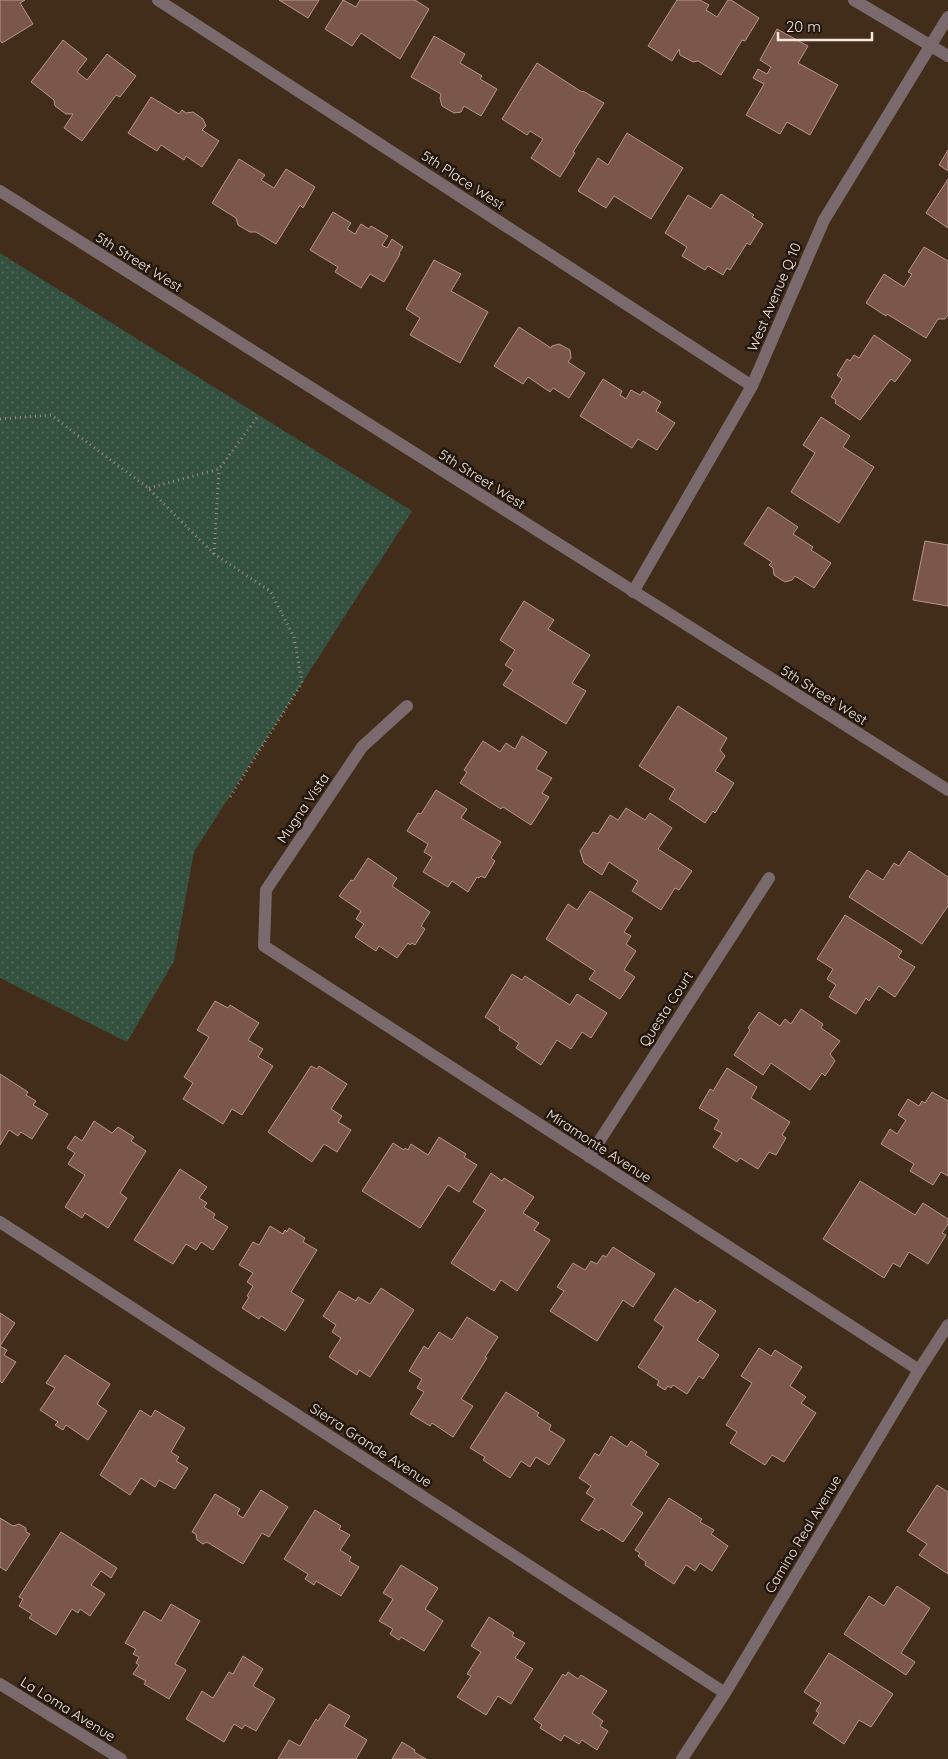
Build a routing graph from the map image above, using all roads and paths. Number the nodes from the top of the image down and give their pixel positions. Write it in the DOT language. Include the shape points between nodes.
graph roads {
  1 [pos="158,0"];
  2 [pos="854,0"];
  3 [pos="948,17"];
  4 [pos="930,45"];
  5 [pos="948,56"];
  6 [pos="0,191"];
  7 [pos="752,386"];
  8 [pos="259,415"];
  9 [pos="0,420"];
  10 [pos="219,470"];
  11 [pos="148,488"];
  12 [pos="214,554"];
  13 [pos="633,592"];
  14 [pos="407,706"];
  15 [pos="948,790"];
  16 [pos="229,799"];
  17 [pos="769,878"];
  18 [pos="264,946"];
  19 [pos="589,1157"];
  20 [pos="0,1222"];
  21 [pos="948,1325"];
  22 [pos="919,1370"];
  23 [pos="0,1684"];
  24 [pos="725,1693"];
  25 [pos="121,1759"];
  26 [pos="682,1759"];
  1 -- 7 [label="street, 5th Place West"];
  2 -- 4 [label="street"];
  3 -- 4 [label="street, West Avenue Q 10"];
  4 -- 5 [label="street"];
  4 -- 7 [label="street, West Avenue Q 10" via="824,220"];
  6 -- 13 [label="street, 5th Street West"];
  7 -- 13 [label="street, West Avenue Q 10"];
  8 -- 10 [label="path"];
  9 -- 11 [label="path" via="50,415"];
  10 -- 11 [label="path"];
  10 -- 12 [label="path"];
  11 -- 12 [label="path"];
  12 -- 16 [label="path" via="270,590 294,636 302,683"];
  13 -- 15 [label="street, 5th Street West"];
  14 -- 18 [label="street, Mugna Vista" via="362,747 266,890"];
  17 -- 19 [label="street, Questa Court"];
  18 -- 19 [label="street, Miramonte Avenue"];
  19 -- 22 [label="street, Miramonte Avenue"];
  20 -- 24 [label="street, Sierra Grande Avenue"];
  21 -- 22 [label="street, Camino Real Avenue"];
  22 -- 24 [label="street, Camino Real Avenue"];
  23 -- 25 [label="street, La Loma Avenue"];
  24 -- 26 [label="street, Camino Real Avenue"];
}
